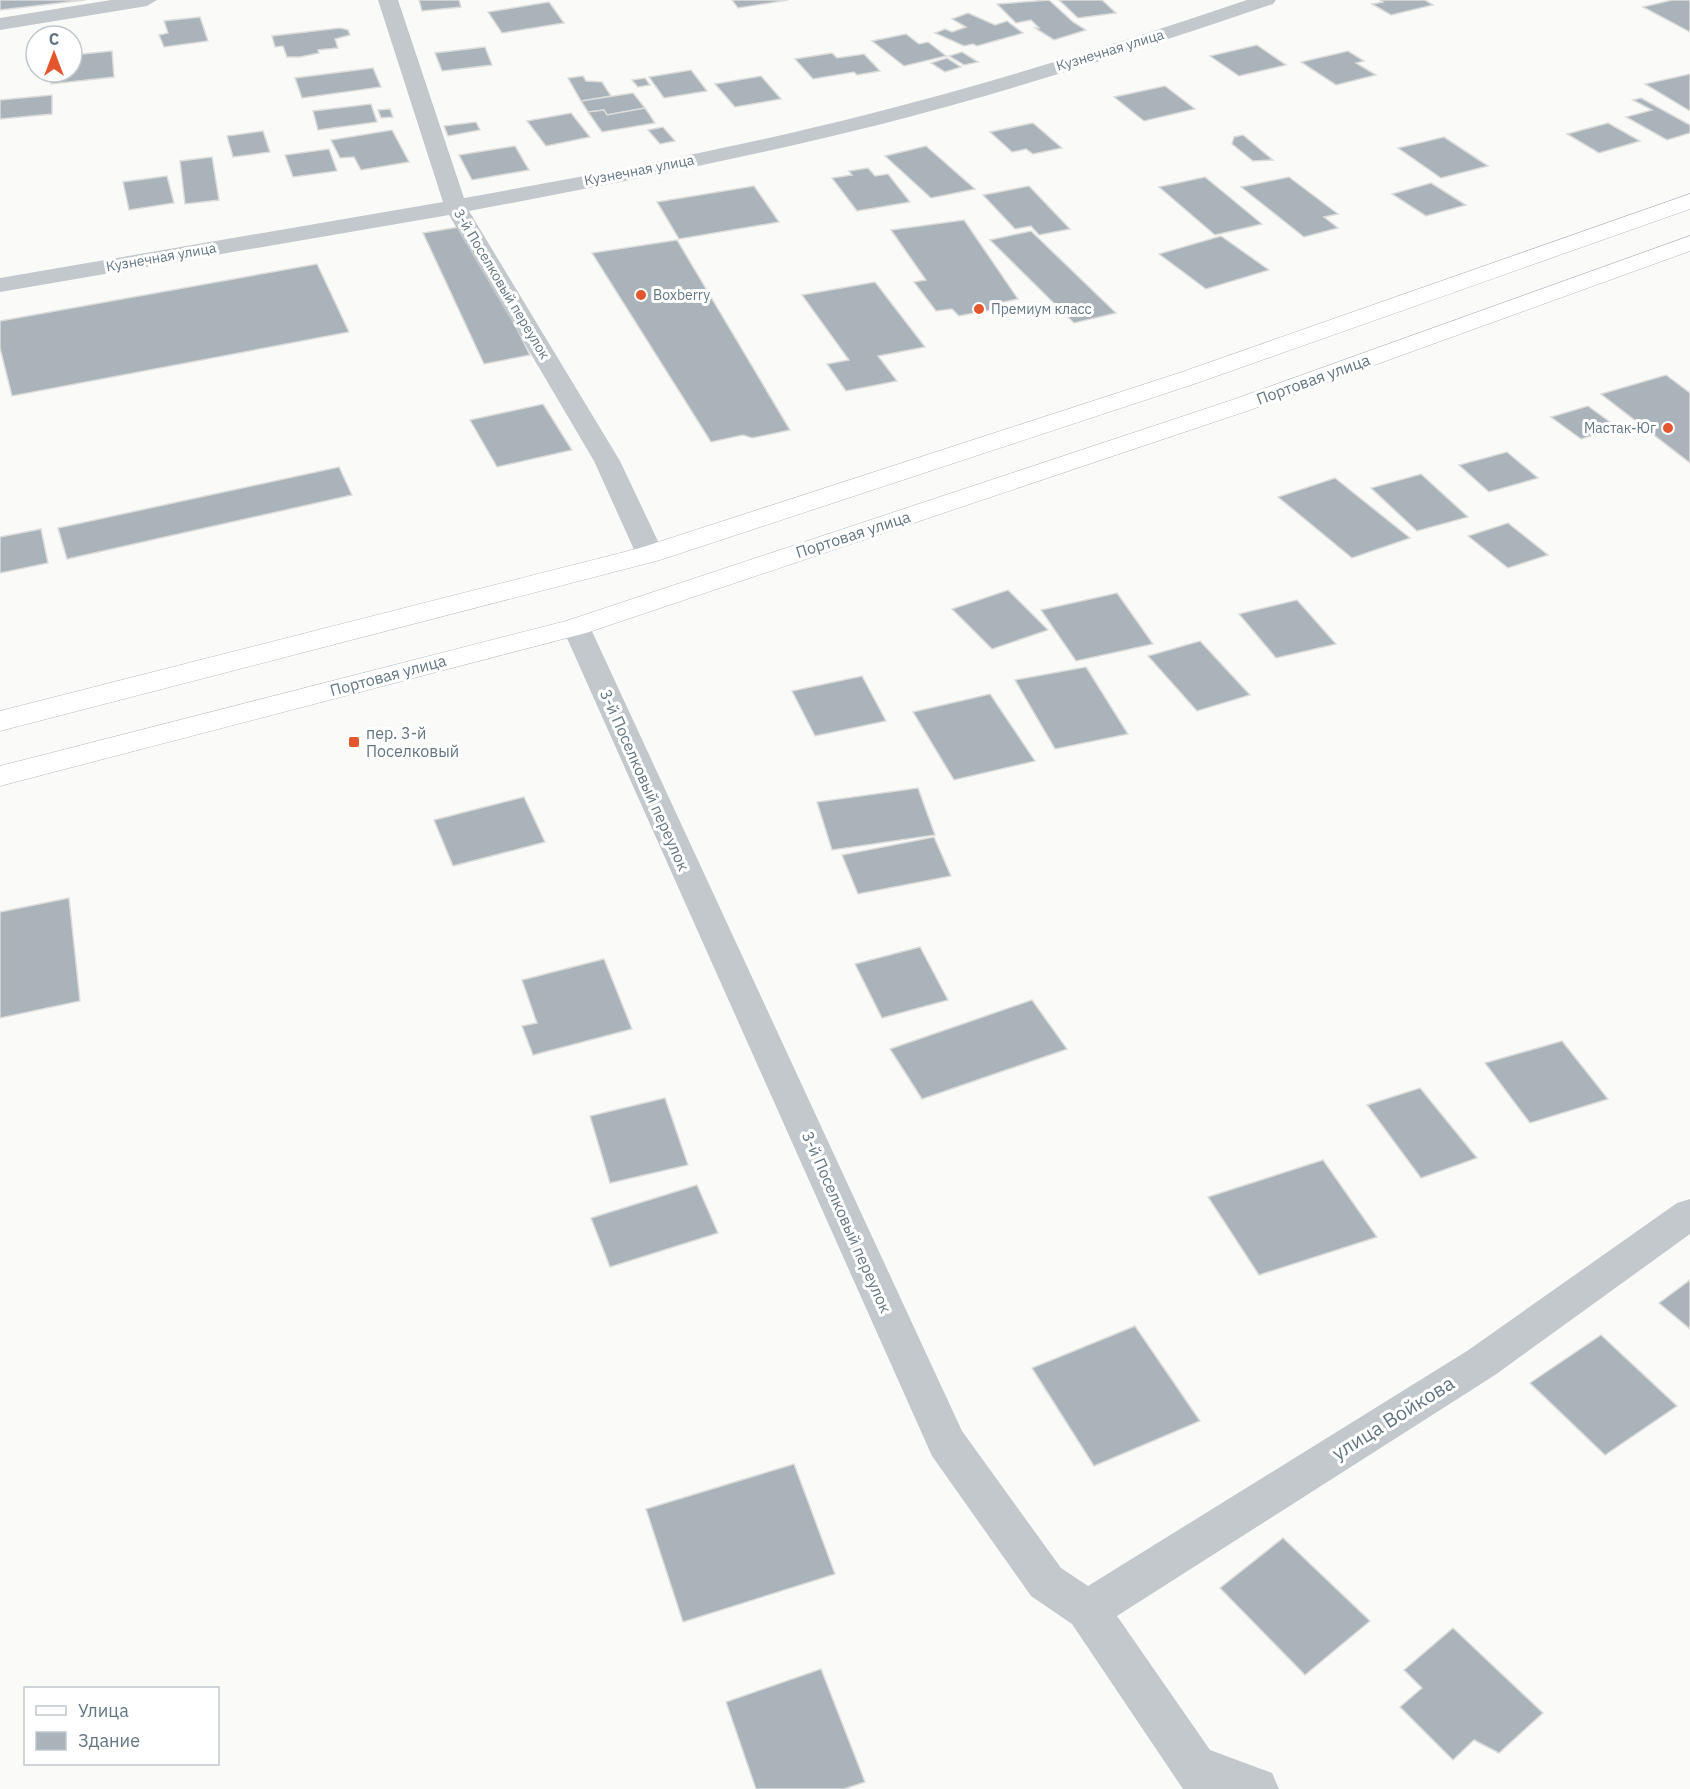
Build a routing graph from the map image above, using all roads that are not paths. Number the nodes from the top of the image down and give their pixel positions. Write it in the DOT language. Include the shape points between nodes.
graph roads {
  1 [pos="147,0"];
  2 [pos="388,0"];
  3 [pos="1266,0"];
  4 [pos="0,24"];
  5 [pos="1690,201"];
  6 [pos="456,206"];
  7 [pos="1690,243"];
  8 [pos="0,285"];
  9 [pos="650,554"];
  10 [pos="576,627"];
  11 [pos="0,721"];
  12 [pos="0,776"];
  13 [pos="1690,1214"];
  14 [pos="1088,1610"];
  15 [pos="1203,1778"];
  16 [pos="1256,1789"];
  1 -- 4 [label="street"];
  2 -- 6 [label="street, 3-й Поселковый переулок"];
  3 -- 6 [label="street, Кузнечная улица" via="954,97 747,150"];
  5 -- 9 [label="main road" via="1188,378"];
  6 -- 8 [label="street, Кузнечная улица"];
  6 -- 9 [label="street, 3-й Поселковый переулок" via="607,461"];
  7 -- 10 [label="main road, Портовая улица" via="1241,405"];
  9 -- 11 [label="main road"];
  10 -- 12 [label="main road, Портовая улица"];
  10 -- 14 [label="street, 3-й Поселковый переулок" via="947,1443 1046,1582"];
  13 -- 14 [label="street, улица Войкова" via="1480,1363"];
  14 -- 15 [label="street, 3-й Поселковый переулок"];
  15 -- 16 [label="street, 3-й Поселковый переулок"];
}
